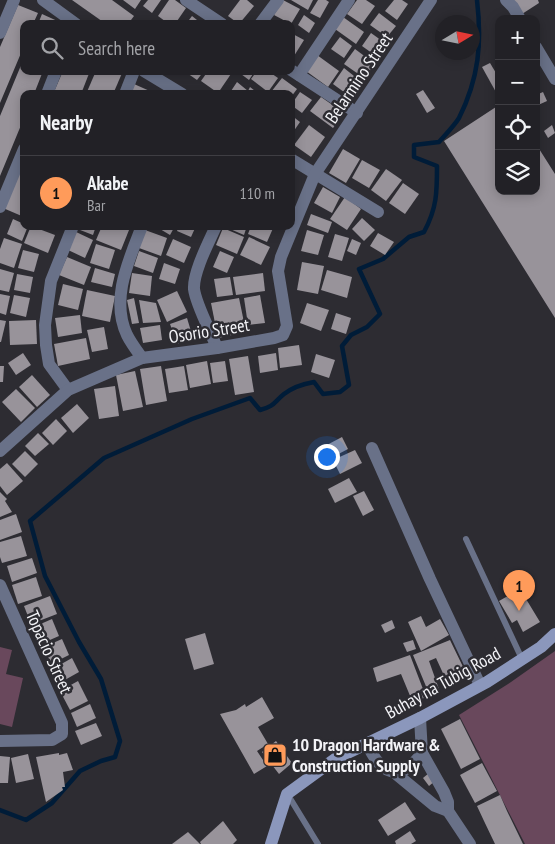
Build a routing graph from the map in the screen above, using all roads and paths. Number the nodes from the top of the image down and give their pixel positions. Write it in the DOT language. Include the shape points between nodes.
graph roads {
  1 [pos="14,0"];
  2 [pos="43,0"];
  3 [pos="186,0"];
  4 [pos="278,0"];
  5 [pos="349,0"];
  6 [pos="431,0"];
  7 [pos="506,0"];
  8 [pos="518,15"];
  9 [pos="70,20"];
  10 [pos="216,20"];
  11 [pos="263,20"];
  12 [pos="0,33"];
  13 [pos="540,54"];
  14 [pos="295,72"];
  15 [pos="54,75"];
  16 [pos="132,75"];
  17 [pos="151,75"];
  18 [pos="555,79"];
  19 [pos="49,90"];
  20 [pos="127,90"];
  21 [pos="175,90"];
  22 [pos="357,113"];
  23 [pos="20,160"];
  24 [pos="295,162"];
  25 [pos="315,174"];
  26 [pos="0,207"];
  27 [pos="378,212"];
  28 [pos="295,223"];
  29 [pos="70,230"];
  30 [pos="140,230"];
  31 [pos="214,230"];
  32 [pos="292,230"];
  33 [pos="217,348"];
  34 [pos="142,358"];
  35 [pos="68,390"];
  36 [pos="372,448"];
  37 [pos="0,451"];
  38 [pos="466,539"];
  39 [pos="0,585"];
  40 [pos="555,634"];
  41 [pos="522,659"];
  42 [pos="480,685"];
  43 [pos="420,718"];
  44 [pos="0,741"];
  45 [pos="367,742"];
  46 [pos="422,753"];
  47 [pos="395,772"];
  48 [pos="287,794"];
  49 [pos="448,811"];
  50 [pos="271,844"];
  51 [pos="318,844"];
  52 [pos="470,844"];
  1 -- 12 [label="street"];
  2 -- 9 [label="street"];
  3 -- 10 [label="street"];
  4 -- 11 [label="street"];
  5 -- 14 [label="street"];
  6 -- 22 [label="street, Belarmino Street"];
  7 -- 8 [label="street"];
  13 -- 18 [label="street"];
  14 -- 22 [label="street"];
  15 -- 19 [label="street"];
  16 -- 20 [label="street"];
  17 -- 21 [label="street"];
  22 -- 25 [label="street, Belarmino Street"];
  23 -- 26 [label="street"];
  24 -- 25 [label="street"];
  25 -- 27 [label="street"];
  25 -- 28 [label="street, Osorio Street"];
  29 -- 35 [label="street" via="51,281 45,325 50,364"];
  30 -- 34 [label="street" via="126,266 120,305 127,335"];
  31 -- 33 [label="street" via="198,268 194,288"];
  32 -- 33 [label="street, Osorio Street" via="278,271 287,326 283,334"];
  33 -- 34 [label="street, Osorio Street"];
  34 -- 35 [label="street, Osorio Street"];
  35 -- 37 [label="street, Osorio Street"];
  36 -- 42 [label="street"];
  38 -- 41 [label="lane"];
  39 -- 44 [label="street, Topacio Street" via="62,723 62,734 52,740"];
  40 -- 41 [label="main road, Buhay na Tubig Road"];
  41 -- 42 [label="main road, Buhay na Tubig Road"];
  42 -- 43 [label="main road, Buhay na Tubig Road"];
  43 -- 45 [label="main road, Buhay na Tubig Road"];
  43 -- 46 [label="street"];
  45 -- 47 [label="street" via="381,766"];
  45 -- 48 [label="main road, Buhay na Tubig Road" via="335,759"];
  46 -- 47 [label="street" via="408,769"];
  46 -- 49 [label="street" via="444,792"];
  47 -- 49 [label="street" via="435,806"];
  48 -- 50 [label="main road"];
  48 -- 51 [label="lane"];
  49 -- 52 [label="street"];
}
